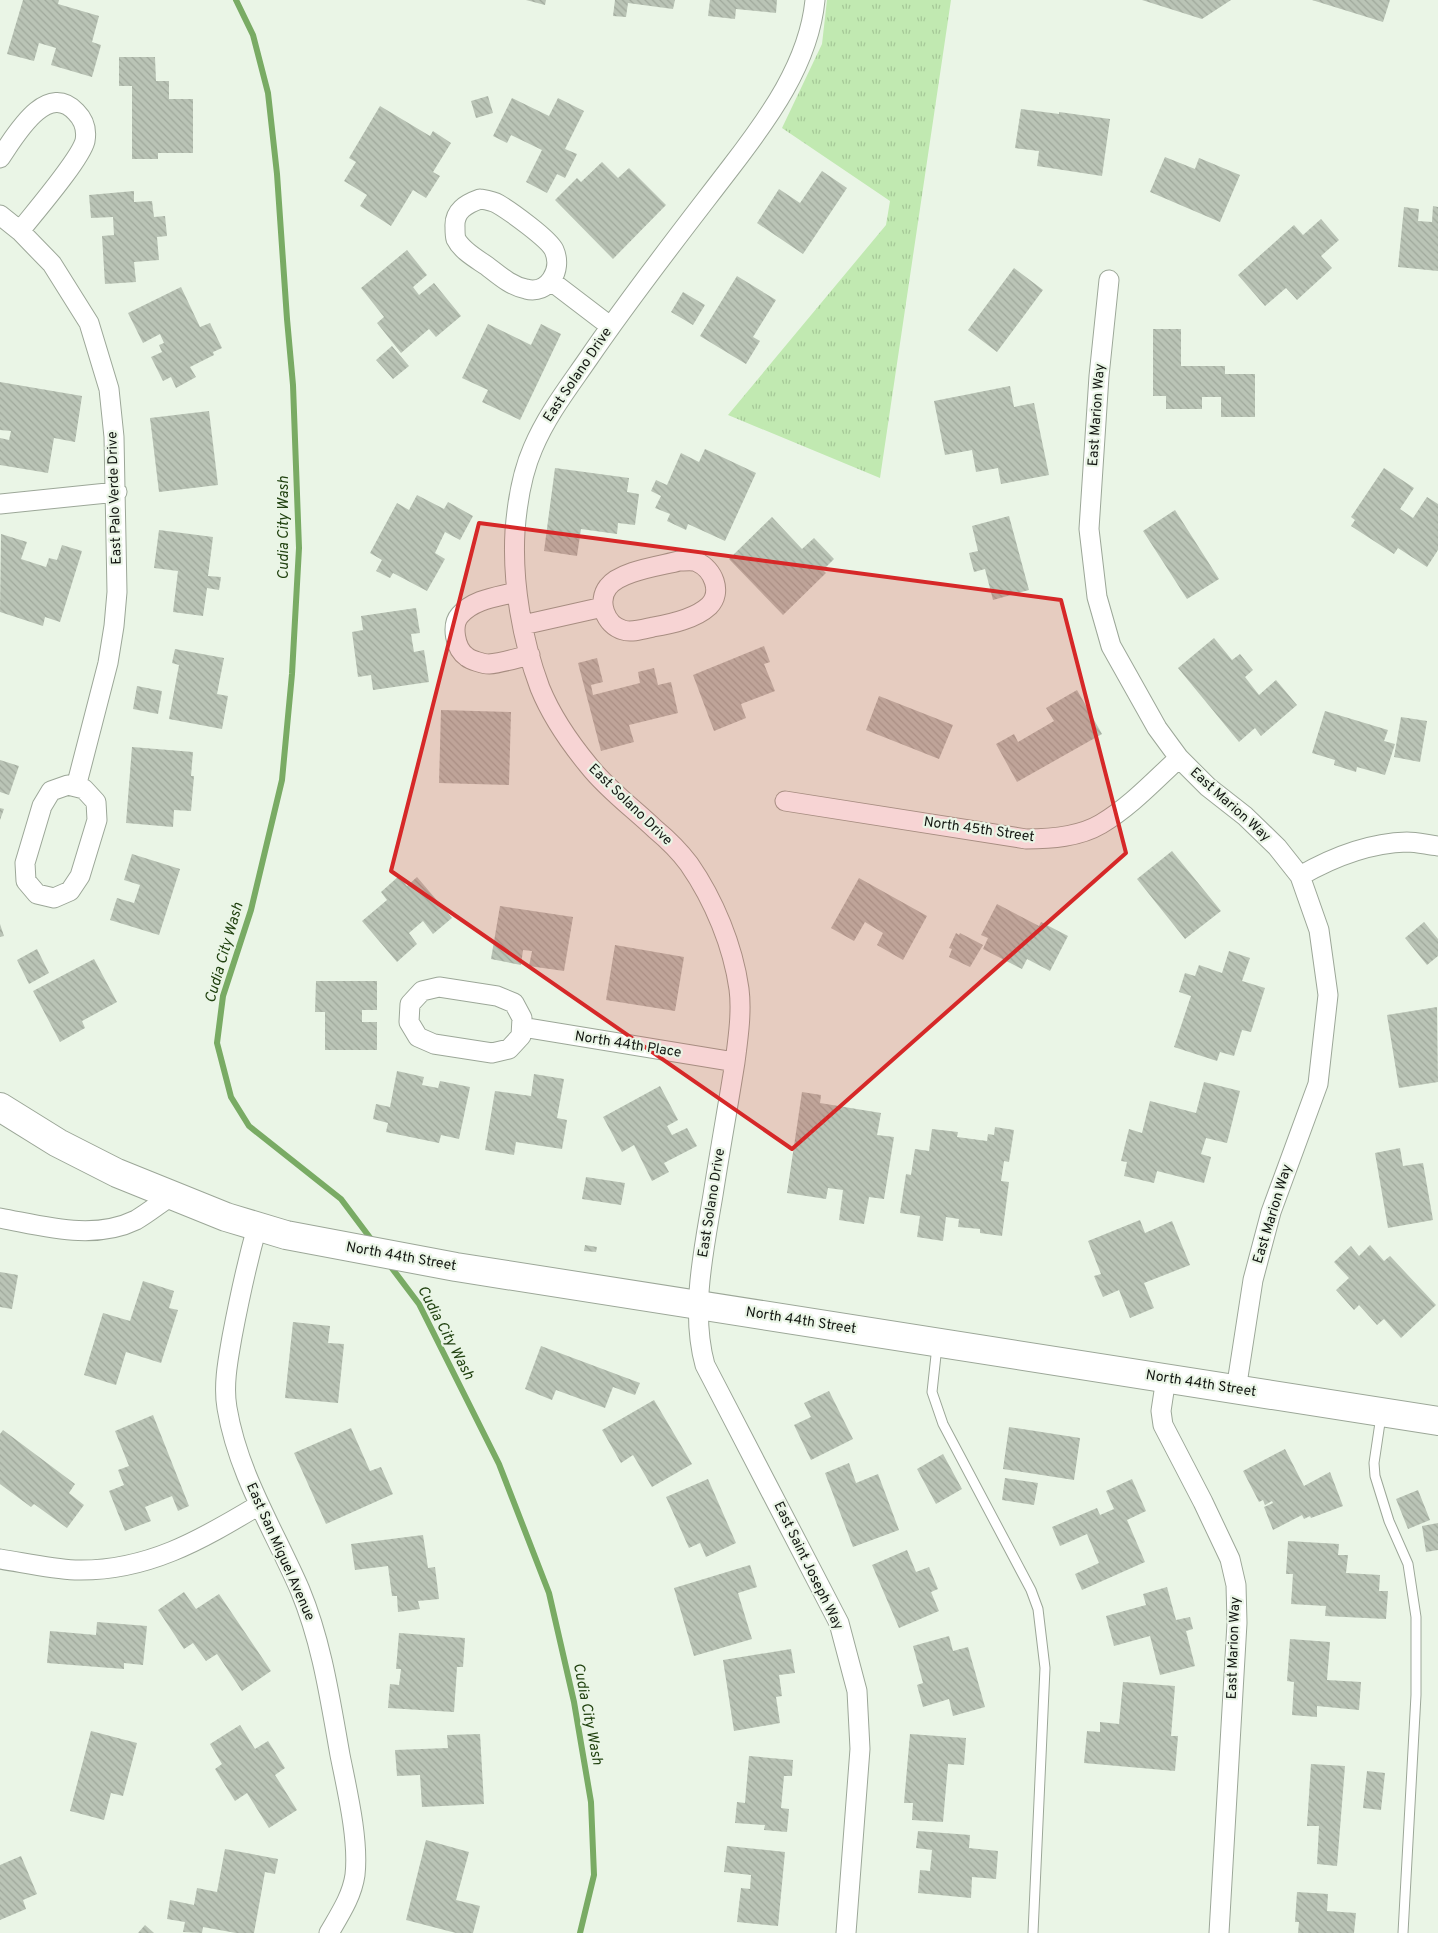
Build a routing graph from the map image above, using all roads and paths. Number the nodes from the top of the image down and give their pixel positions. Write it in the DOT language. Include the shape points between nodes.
graph roads {
  1 [pos="816,0"];
  2 [pos="0,158"];
  3 [pos="0,215"];
  4 [pos="20,232"];
  5 [pos="1109,280"];
  6 [pos="551,281"];
  7 [pos="610,326"];
  8 [pos="117,492"];
  9 [pos="0,504"];
  10 [pos="516,592"];
  11 [pos="603,607"];
  12 [pos="523,625"];
  13 [pos="530,655"];
  14 [pos="1178,758"];
  15 [pos="76,786"];
  16 [pos="785,801"];
  17 [pos="1438,846"];
  18 [pos="1300,876"];
  19 [pos="522,1027"];
  20 [pos="735,1062"];
  21 [pos="0,1106"];
  22 [pos="171,1196"];
  23 [pos="0,1218"];
  24 [pos="257,1227"];
  25 [pos="699,1305"];
  26 [pos="937,1344"];
  27 [pos="1166,1378"];
  28 [pos="1236,1390"];
  29 [pos="1381,1412"];
  30 [pos="1438,1421"];
  31 [pos="259,1505"];
  32 [pos="0,1559"];
  33 [pos="329,1933"];
  34 [pos="846,1933"];
  35 [pos="1033,1933"];
  36 [pos="1220,1933"];
  37 [pos="1403,1933"];
  1 -- 7 [label="street, East Solano Drive" via="814,17 796,67 764,124"];
  2 -- 4 [label="street" via="29,118 44,105 56,103 66,106 76,111 85,125 85,141 78,155"];
  3 -- 4 [label="street, East Palo Verde Drive"];
  4 -- 8 [label="street, East Palo Verde Drive" via="52,264 89,323 109,389"];
  5 -- 14 [label="street, East Marion Way" via="1089,530 1097,597 1111,646"];
  6 -- 6 [label="street" via="556,262 554,250 544,238 497,203 480,199 464,205 454,220 455,238 467,251 514,286 531,291 546,288"];
  6 -- 7 [label="street"];
  7 -- 10 [label="street, East Solano Drive" via="549,415 532,450 515,532"];
  8 -- 9 [label="street"];
  8 -- 15 [label="street, East Palo Verde Drive" via="114,626 108,663"];
  10 -- 12 [label="street, East Solano Drive"];
  10 -- 13 [label="street" via="474,603 459,616 455,626 457,641 466,657 488,664"];
  11 -- 11 [label="street" via="608,620 622,630 640,630 697,615 711,604 716,588 710,571 696,561 679,561 622,576 608,587"];
  11 -- 12 [label="street"];
  12 -- 13 [label="street, East Solano Drive"];
  13 -- 20 [label="street, East Solano Drive" via="540,689 563,730 618,797 656,829 688,863 711,903 729,946 739,991"];
  14 -- 16 [label="street, North 45th Street" via="1135,800 1101,824 1052,839 1026,839"];
  14 -- 18 [label="street, East Marion Way" via="1245,816"];
  15 -- 15 [label="street" via="68,785 52,791 42,806 24,863 26,880 37,894 54,898 70,891 80,876 97,820 96,802 84,789"];
  17 -- 18 [label="street" via="1408,842 1371,845 1326,861"];
  18 -- 28 [label="street, East Marion Way" via="1319,930 1328,995 1318,1084 1271,1212 1253,1280"];
  19 -- 19 [label="street" via="522,1018 514,1003 497,996 439,987 422,991 410,1004 409,1022 418,1037 434,1044 492,1053 509,1049 521,1036"];
  19 -- 20 [label="street, North 44th Place"];
  20 -- 25 [label="street, East Solano Drive" via="704,1250"];
  21 -- 22 [label="main road, North 44th Street" via="58,1143"];
  22 -- 23 [label="street" via="136,1220 96,1231 74,1231"];
  22 -- 24 [label="main road, North 44th Street"];
  24 -- 25 [label="main road, North 44th Street" via="456,1267"];
  24 -- 31 [label="street, East San Miguel Avenue" via="226,1371 227,1407 243,1470"];
  25 -- 26 [label="main road, North 44th Street"];
  25 -- 34 [label="street, East Saint Joseph Way" via="700,1347 705,1365 840,1624 857,1692 860,1749"];
  26 -- 27 [label="main road, North 44th Street"];
  26 -- 35 [label="lane" via="932,1392 943,1424 1038,1609 1045,1668"];
  27 -- 28 [label="main road, North 44th Street"];
  27 -- 36 [label="street, East Marion Way" via="1161,1411 1163,1425 1230,1559 1236,1585 1238,1623"];
  28 -- 29 [label="main road, North 44th Street"];
  29 -- 30 [label="main road, North 44th Street"];
  29 -- 37 [label="lane" via="1374,1463 1376,1476 1389,1521 1408,1564 1416,1617 1416,1695"];
  31 -- 32 [label="street" via="168,1554 122,1568 75,1570"];
  31 -- 33 [label="street, East San Miguel Avenue" via="300,1591 316,1635 350,1803 355,1874 349,1898"];
}
